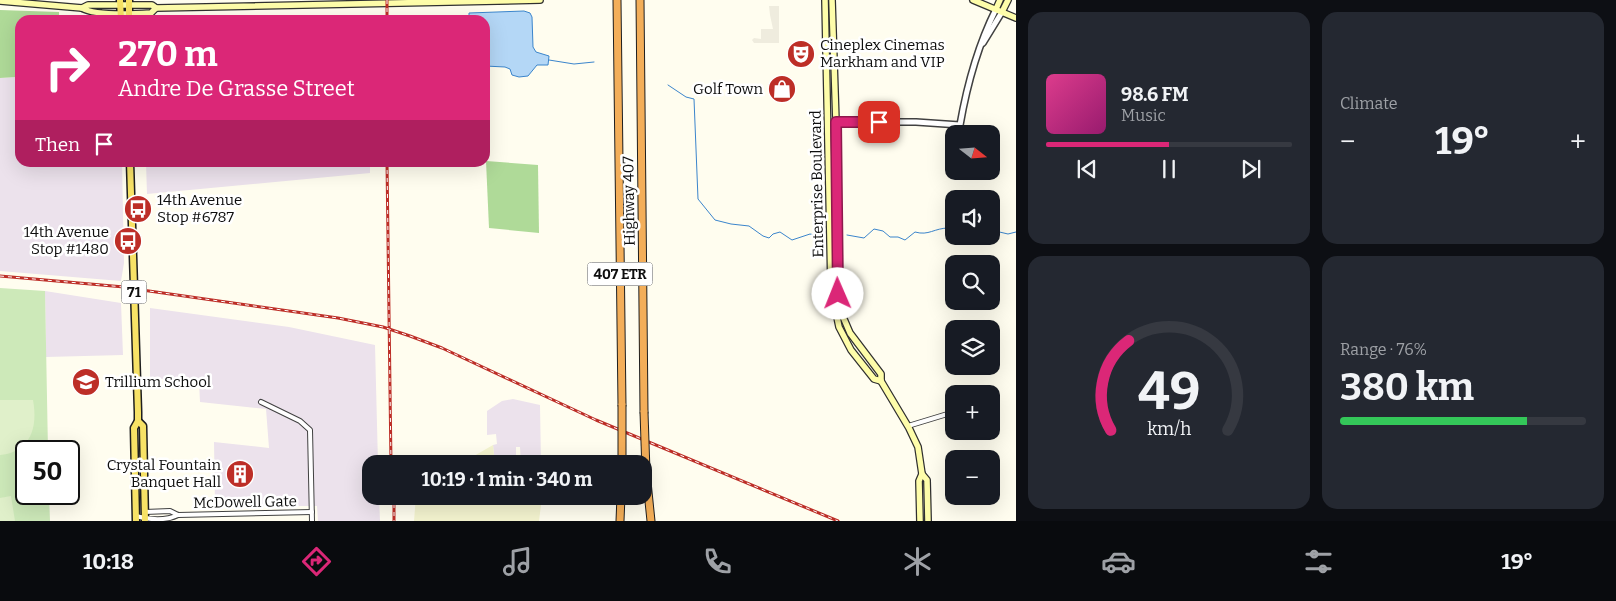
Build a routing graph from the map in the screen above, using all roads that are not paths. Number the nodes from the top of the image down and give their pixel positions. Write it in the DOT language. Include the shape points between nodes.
graph roads {
  1 [pos="540,0"];
  2 [pos="615,0"];
  3 [pos="641,0"];
  4 [pos="825,0"];
  5 [pos="832,0"];
  6 [pos="973,0"];
  7 [pos="1000,0"];
  8 [pos="1008,0"];
  9 [pos="0,1"];
  10 [pos="120,3"];
  11 [pos="129,3"];
  12 [pos="298,3"];
  13 [pos="82,8"];
  14 [pos="156,8"];
  15 [pos="999,10"];
  16 [pos="108,15"];
  17 [pos="140,15"];
  18 [pos="1016,18"];
  19 [pos="828,122"];
  20 [pos="836,122"];
  21 [pos="130,167"];
  22 [pos="881,380"];
  23 [pos="261,402"];
  24 [pos="945,415"];
  25 [pos="138,421"];
  26 [pos="908,426"];
  27 [pos="622,455"];
  28 [pos="645,455"];
  29 [pos="922,474"];
  30 [pos="622,505"];
  31 [pos="646,505"];
  32 [pos="649,505"];
  33 [pos="312,512"];
  34 [pos="178,515"];
  35 [pos="145,517"];
  36 [pos="136,518"];
  37 [pos="312,521"];
  38 [pos="622,521"];
  39 [pos="646,521"];
  40 [pos="651,521"];
  41 [pos="920,521"];
  42 [pos="928,521"];
  1 -- 12 [label="main road"];
  2 -- 27 [label="highway, Highway 407 / 407 ETR, bridge"];
  3 -- 28 [label="highway, Highway 407 / 407 ETR, bridge"];
  4 -- 19 [label="main road, Enterprise Boulevard"];
  5 -- 20 [label="main road, Enterprise Boulevard"];
  6 -- 15 [label="main road"];
  7 -- 15 [label="main road"];
  8 -- 15 [label="main road"];
  9 -- 13 [label="main road"];
  10 -- 11 [label="main road"];
  10 -- 13 [label="main road"];
  11 -- 14 [label="main road"];
  12 -- 14 [label="main road"];
  13 -- 16 [label="main road"];
  14 -- 17 [label="main road" via="151,13"];
  15 -- 18 [label="main road"];
  15 -- 20 [label="street" via="970,76 960,125"];
  19 -- 20 [label="street"];
  19 -- 22 [label="main road, Enterprise Boulevard" via="834,307 839,327 851,350 874,379"];
  20 -- 22 [label="main road, Enterprise Boulevard" via="838,294 850,333 881,374"];
  21 -- 25 [label="main road, 71"];
  22 -- 26 [label="main road, Enterprise Boulevard"];
  23 -- 33 [label="street" via="300,421 310,430"];
  24 -- 26 [label="street"];
  25 -- 35 [label="main road, 71" via="142,426"];
  25 -- 36 [label="main road, 71" via="134,428"];
  26 -- 29 [label="main road, Enterprise Boulevard" via="918,447"];
  29 -- 41 [label="main road, Enterprise Boulevard" via="919,482"];
  29 -- 42 [label="main road, Enterprise Boulevard" via="927,480"];
  30 -- 38 [label="highway"];
  31 -- 39 [label="highway, Highway 407 / 407 ETR"];
  32 -- 40 [label="highway"];
  33 -- 34 [label="street, McDowell Gate"];
  33 -- 37 [label="street"];
  34 -- 35 [label="street, McDowell Gate" via="170,512"];
  34 -- 35 [label="street, McDowell Gate" via="171,519"];
  35 -- 36 [label="street, McDowell Gate"];
}
